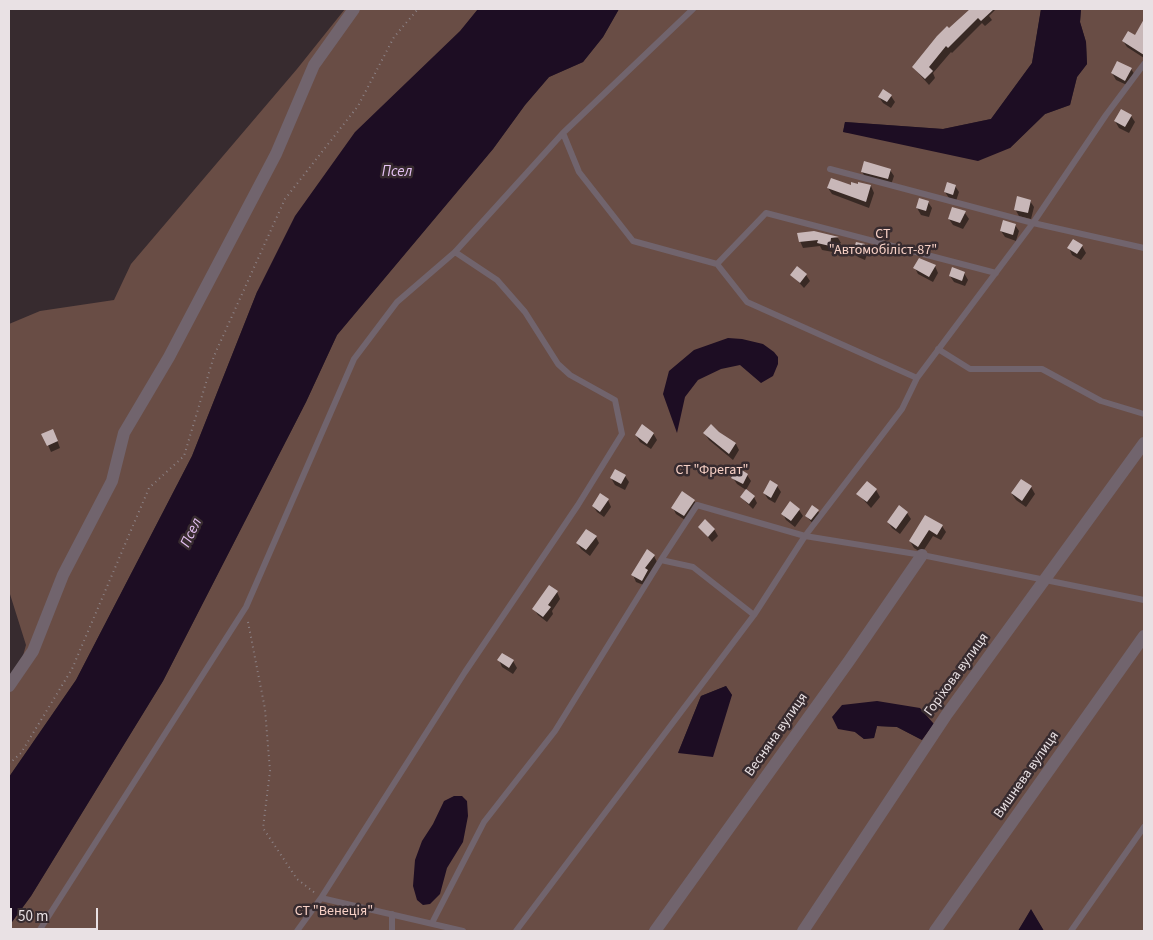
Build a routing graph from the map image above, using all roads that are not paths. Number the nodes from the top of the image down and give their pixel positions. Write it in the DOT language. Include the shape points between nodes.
graph roads {
  1 [pos="354,9"];
  2 [pos="694,9"];
  3 [pos="1144,64"];
  4 [pos="563,133"];
  5 [pos="830,169"];
  6 [pos="1034,223"];
  7 [pos="1144,248"];
  8 [pos="455,252"];
  9 [pos="717,264"];
  10 [pos="996,273"];
  11 [pos="938,349"];
  12 [pos="917,378"];
  13 [pos="1144,414"];
  14 [pos="1144,443"];
  15 [pos="806,536"];
  16 [pos="922,555"];
  17 [pos="661,560"];
  18 [pos="1044,581"];
  19 [pos="1144,600"];
  20 [pos="754,615"];
  21 [pos="1144,636"];
  22 [pos="9,686"];
  23 [pos="1144,827"];
  24 [pos="321,898"];
  25 [pos="392,914"];
  26 [pos="432,923"];
  27 [pos="39,931"];
  28 [pos="298,931"];
  29 [pos="392,931"];
  30 [pos="463,931"];
  31 [pos="516,931"];
  32 [pos="655,931"];
  33 [pos="803,931"];
  34 [pos="935,931"];
  35 [pos="1071,931"];
  1 -- 22 [label="street" via="314,65 276,154 169,357 124,433 112,481 63,575 33,650"];
  2 -- 4 [label="lane"];
  3 -- 6 [label="lane"];
  4 -- 8 [label="lane"];
  4 -- 9 [label="lane" via="579,172 632,241"];
  5 -- 6 [label="lane"];
  6 -- 7 [label="lane"];
  6 -- 10 [label="lane"];
  8 -- 24 [label="lane" via="497,280 525,312 558,364 570,375 615,400 622,434"];
  8 -- 27 [label="lane" via="397,302 354,359 246,607"];
  9 -- 10 [label="lane" via="766,213"];
  9 -- 12 [label="lane" via="747,302"];
  10 -- 11 [label="lane"];
  11 -- 12 [label="lane"];
  11 -- 13 [label="lane" via="970,369 1042,370 1101,401"];
  12 -- 15 [label="lane" via="902,409"];
  14 -- 18 [label="street, Горіхова вулиця"];
  15 -- 16 [label="lane"];
  15 -- 17 [label="lane" via="697,505"];
  15 -- 20 [label="lane"];
  16 -- 18 [label="lane"];
  16 -- 32 [label="street, Весняна вулиця"];
  17 -- 20 [label="lane" via="693,567"];
  17 -- 26 [label="lane" via="555,731 484,822"];
  18 -- 19 [label="lane"];
  18 -- 33 [label="street, Горіхова вулиця" via="947,714"];
  20 -- 31 [label="lane"];
  21 -- 34 [label="street, Вишнева вулиця"];
  23 -- 35 [label="lane"];
  24 -- 25 [label="lane"];
  24 -- 28 [label="lane"];
  25 -- 26 [label="lane"];
  25 -- 29 [label="lane"];
  26 -- 30 [label="lane"];
}
